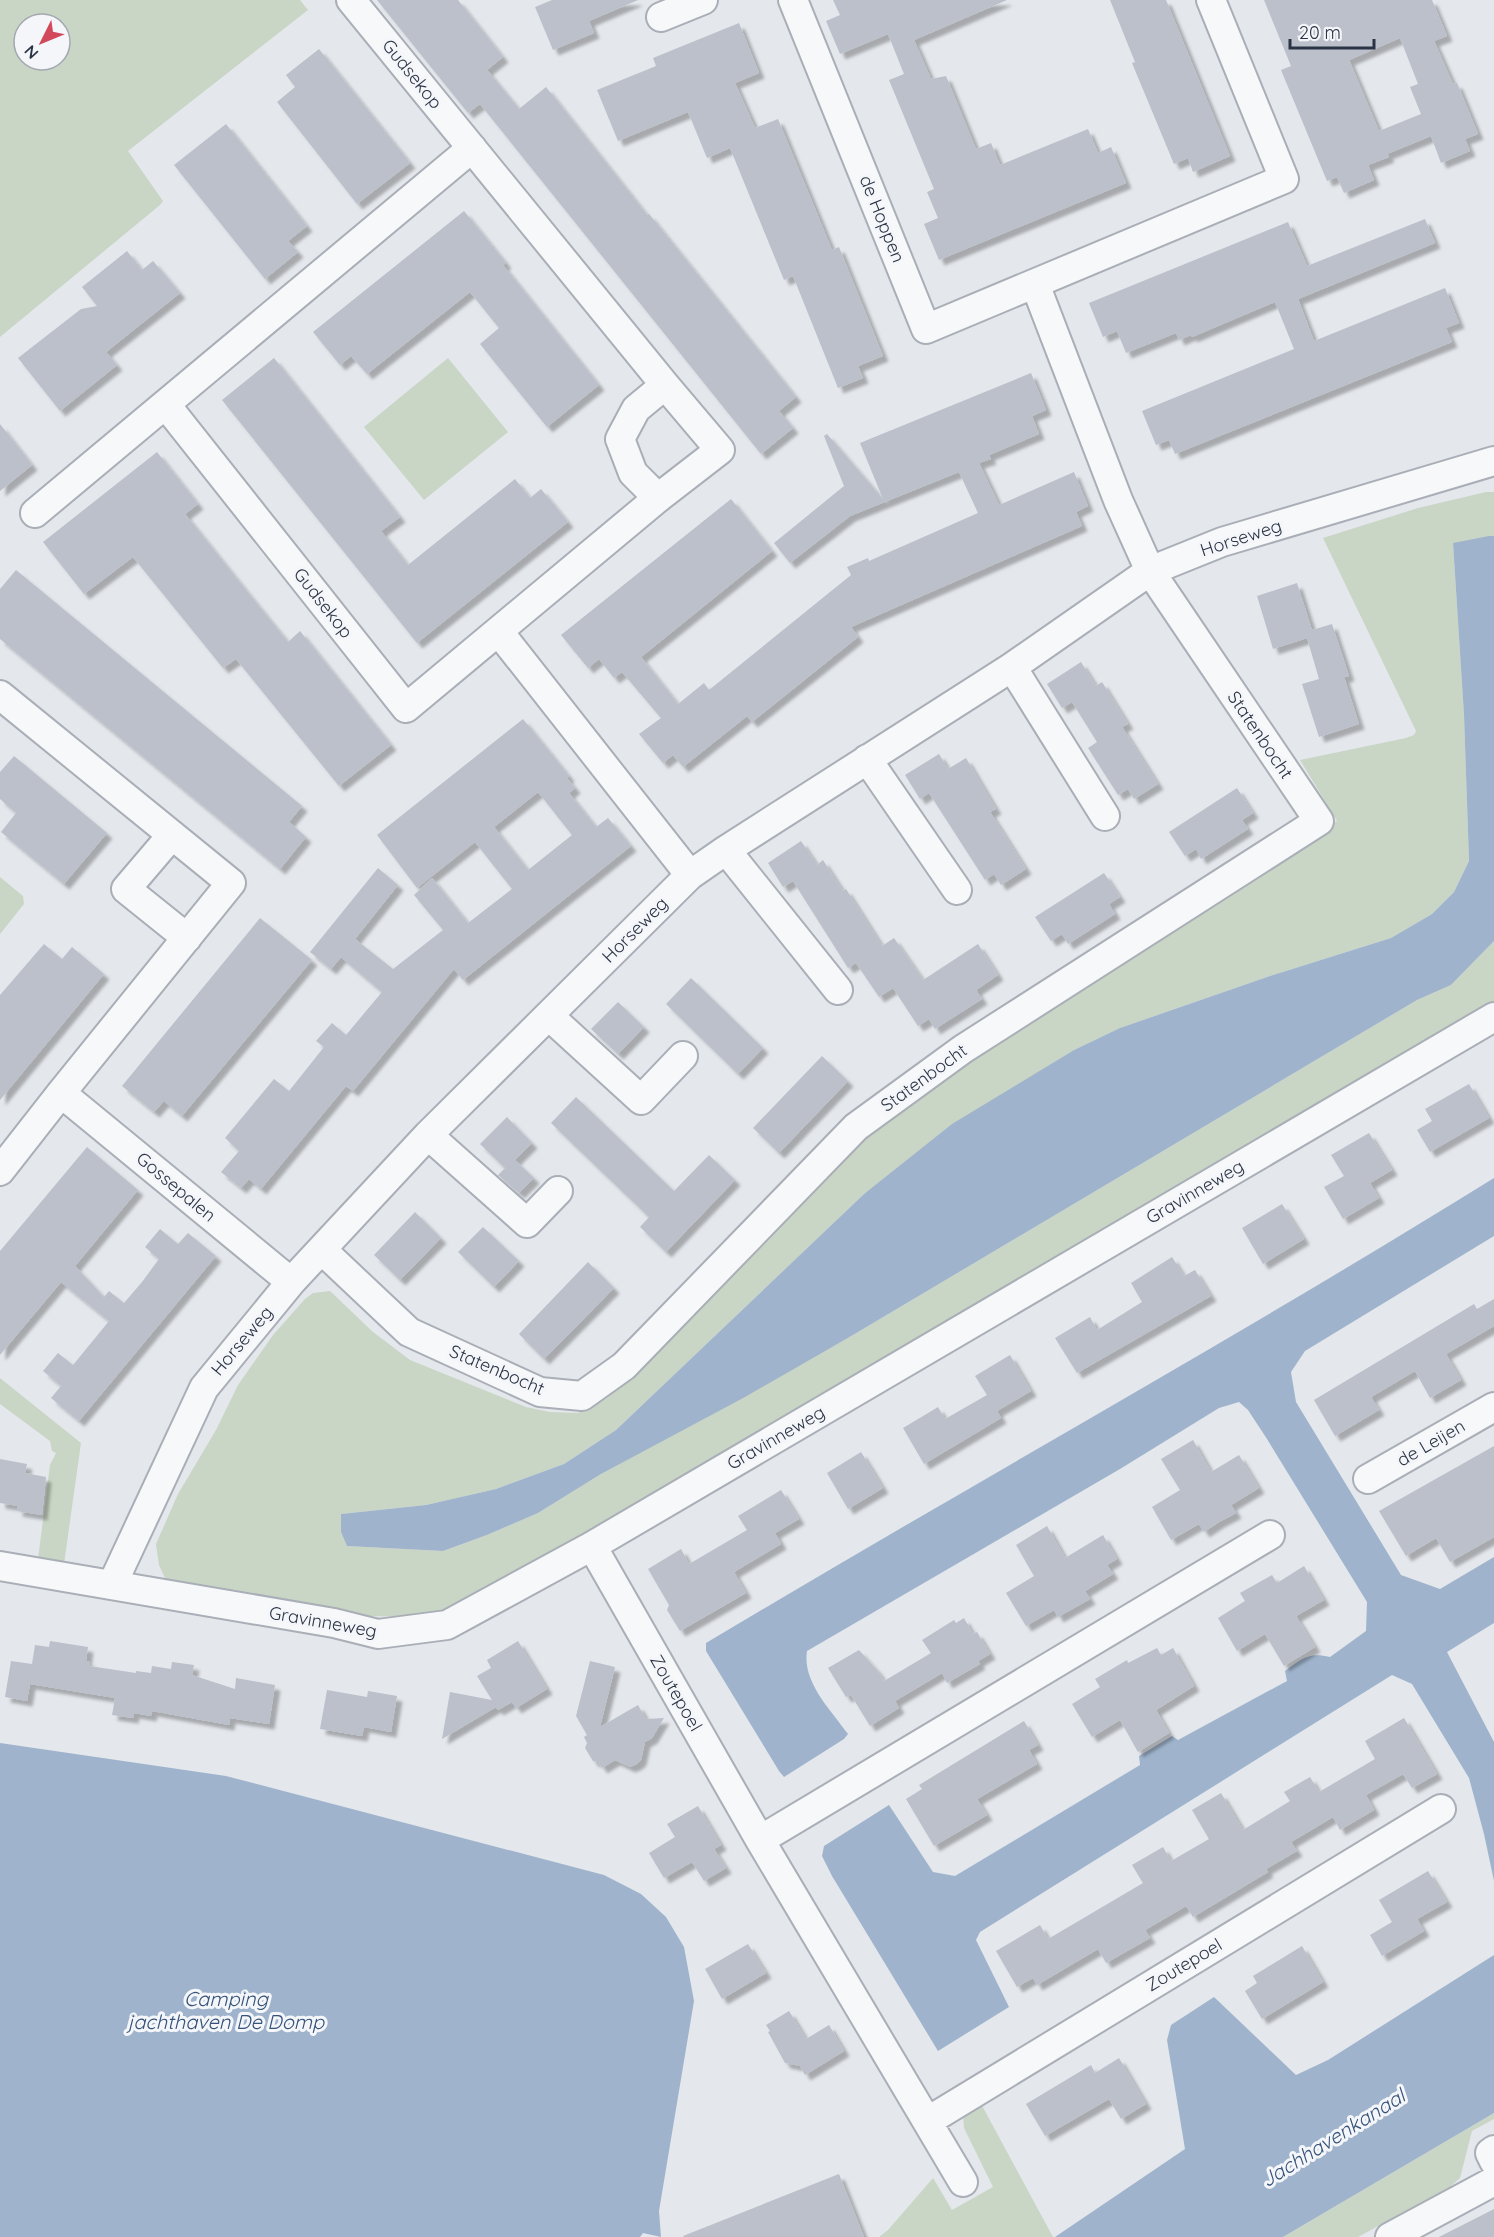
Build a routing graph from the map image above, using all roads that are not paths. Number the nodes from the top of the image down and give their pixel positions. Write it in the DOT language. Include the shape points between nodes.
graph roads {
  1 [pos="351,0"];
  2 [pos="703,0"];
  3 [pos="793,0"];
  4 [pos="1212,0"];
  5 [pos="661,17"];
  6 [pos="472,147"];
  7 [pos="1035,284"];
  8 [pos="665,385"];
  9 [pos="166,405"];
  10 [pos="1494,461"];
  11 [pos="657,498"];
  12 [pos="35,513"];
  13 [pos="1150,571"];
  14 [pos="499,632"];
  15 [pos="1012,667"];
  16 [pos="0,695"];
  17 [pos="867,759"];
  18 [pos="1105,816"];
  19 [pos="172,835"];
  20 [pos="726,850"];
  21 [pos="690,875"];
  22 [pos="957,890"];
  23 [pos="187,938"];
  24 [pos="838,990"];
  25 [pos="549,1016"];
  26 [pos="1492,1022"];
  27 [pos="683,1056"];
  28 [pos="61,1092"];
  29 [pos="428,1135"];
  30 [pos="0,1172"];
  31 [pos="558,1191"];
  32 [pos="322,1250"];
  33 [pos="291,1282"];
  34 [pos="1494,1407"];
  35 [pos="1368,1479"];
  36 [pos="1270,1535"];
  37 [pos="592,1546"];
  38 [pos="0,1566"];
  39 [pos="112,1585"];
  40 [pos="1441,1809"];
  41 [pos="760,1840"];
  42 [pos="928,2121"];
  43 [pos="1494,2150"];
  44 [pos="1494,2161"];
  45 [pos="1494,2181"];
  46 [pos="963,2182"];
  47 [pos="1390,2237"];
  1 -- 6 [label="street, Gudsekop"];
  2 -- 5 [label="street"];
  3 -- 7 [label="street, de Hoppen" via="926,329"];
  4 -- 7 [label="street, de Hoppen" via="1284,179"];
  6 -- 8 [label="street, Gudsekop"];
  6 -- 9 [label="street"];
  7 -- 13 [label="street" via="1118,500"];
  8 -- 11 [label="street" via="636,410 620,439 633,473"];
  8 -- 11 [label="street, Gudsekop" via="720,450"];
  9 -- 12 [label="street"];
  9 -- 14 [label="street, Gudsekop" via="406,708"];
  10 -- 13 [label="street, Horseweg" via="1222,542"];
  11 -- 14 [label="street, Gudsekop"];
  13 -- 15 [label="street, Horseweg"];
  13 -- 32 [label="street, Statenbocht" via="1319,821 963,1049 856,1127 624,1366 582,1396 540,1392 409,1332"];
  14 -- 21 [label="street"];
  15 -- 17 [label="street, Horseweg"];
  15 -- 18 [label="street"];
  16 -- 19 [label="street"];
  17 -- 20 [label="street, Horseweg"];
  17 -- 22 [label="street"];
  19 -- 23 [label="street" via="231,883"];
  19 -- 23 [label="street" via="126,889"];
  20 -- 21 [label="street, Horseweg"];
  20 -- 24 [label="street"];
  21 -- 25 [label="street, Horseweg"];
  23 -- 28 [label="street"];
  25 -- 27 [label="street" via="641,1100"];
  25 -- 29 [label="street, Horseweg"];
  26 -- 37 [label="street, Gravinneweg"];
  28 -- 30 [label="street"];
  28 -- 33 [label="street, Gossepalen"];
  29 -- 31 [label="street" via="527,1223"];
  29 -- 32 [label="street, Horseweg"];
  32 -- 33 [label="street, Horseweg"];
  33 -- 39 [label="street, Horseweg" via="204,1388"];
  34 -- 35 [label="street, de Leijen"];
  36 -- 41 [label="street"];
  37 -- 39 [label="street, Gravinneweg" via="447,1625 378,1634"];
  37 -- 41 [label="street, Zoutepoel"];
  38 -- 39 [label="street, Gravinneweg"];
  40 -- 42 [label="street, Zoutepoel"];
  41 -- 42 [label="street, Zoutepoel"];
  42 -- 46 [label="street, Zoutepoel"];
  43 -- 44 [label="street" via="1490,2153"];
  45 -- 47 [label="street"];
}
